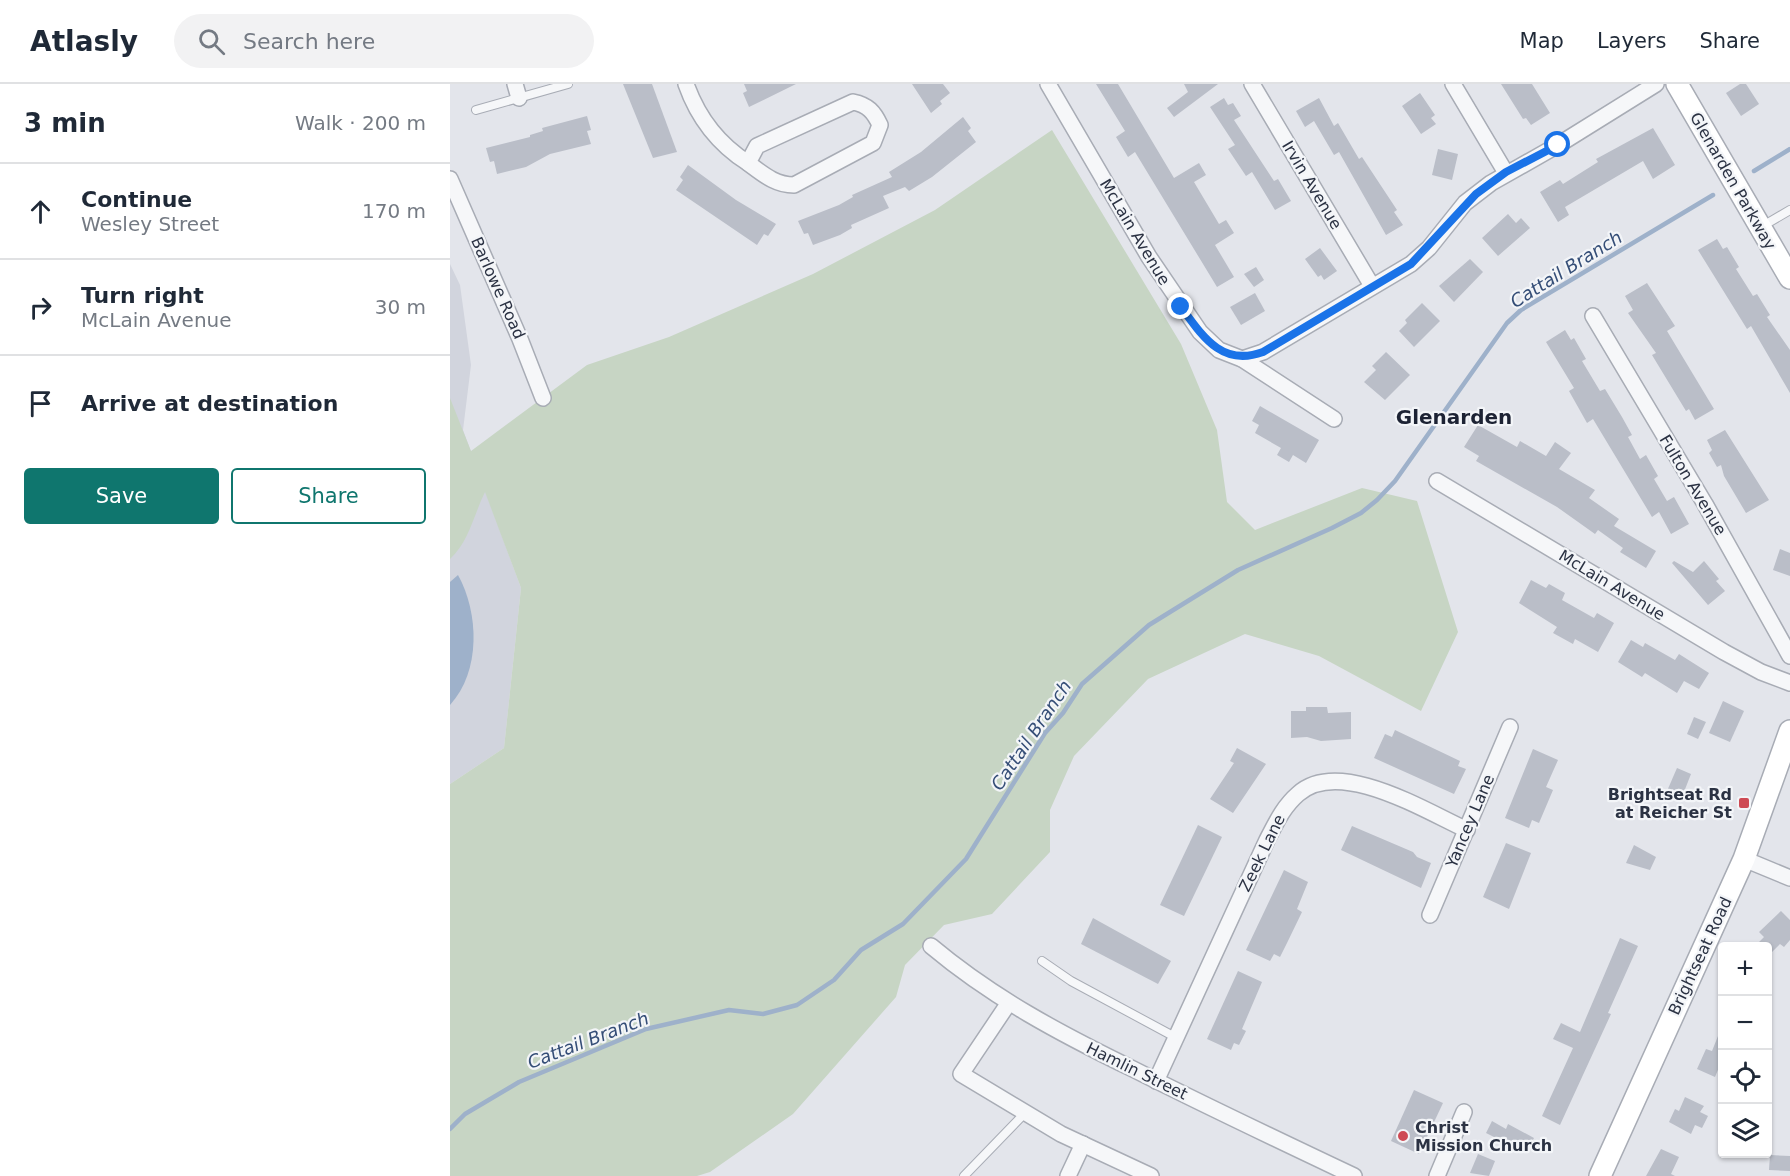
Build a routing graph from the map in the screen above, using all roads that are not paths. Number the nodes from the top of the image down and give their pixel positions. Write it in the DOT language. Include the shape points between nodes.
graph roads {
  1 [pos="568,84"];
  2 [pos="686,84"];
  3 [pos="1048,84"];
  4 [pos="1252,84"];
  5 [pos="1453,84"];
  6 [pos="1656,84"];
  7 [pos="1677,84"];
  8 [pos="517,91"];
  9 [pos="476,110"];
  10 [pos="748,163"];
  11 [pos="1506,172"];
  12 [pos="450,179"];
  13 [pos="1790,210"];
  14 [pos="1760,228"];
  15 [pos="1790,278"];
  16 [pos="1372,286"];
  17 [pos="1593,316"];
  18 [pos="1242,358"];
  19 [pos="543,398"];
  20 [pos="1334,419"];
  21 [pos="1437,480"];
  22 [pos="1790,656"];
  23 [pos="1790,682"];
  24 [pos="1510,727"];
  25 [pos="1790,731"];
  26 [pos="1467,830"];
  27 [pos="1744,859"];
  28 [pos="1790,878"];
  29 [pos="1430,915"];
  30 [pos="931,946"];
  31 [pos="1042,961"];
  32 [pos="1008,1004"];
  33 [pos="1175,1037"];
  34 [pos="1156,1081"];
  35 [pos="1025,1113"];
  36 [pos="1464,1113"];
  37 [pos="1083,1144"];
  38 [pos="964,1176"];
  39 [pos="1068,1176"];
  40 [pos="1151,1176"];
  41 [pos="1354,1176"];
  42 [pos="1437,1176"];
  43 [pos="1600,1176"];
  1 -- 8 [label="lane"];
  2 -- 10 [label="street" via="708,128"];
  3 -- 18 [label="street, McLain Avenue" via="1181,307 1210,342 1231,356"];
  4 -- 16 [label="street, Irvin Avenue"];
  5 -- 11 [label="street"];
  6 -- 11 [label="street" via="1558,145"];
  7 -- 14 [label="street, Glenarden Parkway"];
  8 -- 9 [label="lane"];
  10 -- 10 [label="street" via="757,146 853,102 870,109 880,125 873,143 800,183 783,185"];
  11 -- 16 [label="street" via="1466,203 1420,257"];
  12 -- 19 [label="street, Barlowe Road"];
  13 -- 14 [label="lane"];
  14 -- 15 [label="street, Glenarden Parkway"];
  16 -- 18 [label="street" via="1263,352"];
  17 -- 22 [label="street, Fulton Avenue"];
  18 -- 20 [label="street, McLain Avenue"];
  21 -- 23 [label="street, McLain Avenue" via="1724,652"];
  24 -- 26 [label="street, Yancey Lane"];
  25 -- 27 [label="street, Brightseat Road"];
  26 -- 29 [label="street, Yancey Lane"];
  26 -- 33 [label="street, Zeek Lane" via="1364,783 1330,781 1300,792 1282,810"];
  27 -- 28 [label="street"];
  27 -- 43 [label="street, Brightseat Road"];
  30 -- 32 [label="street, Hamlin Street"];
  31 -- 33 [label="lane"];
  32 -- 34 [label="street, Hamlin Street"];
  32 -- 35 [label="street" via="961,1074"];
  33 -- 34 [label="street, Zeek Lane"];
  34 -- 41 [label="street, Hamlin Street"];
  35 -- 37 [label="street"];
  35 -- 38 [label="lane"];
  36 -- 42 [label="street"];
  37 -- 39 [label="street"];
  37 -- 40 [label="street"];
}
